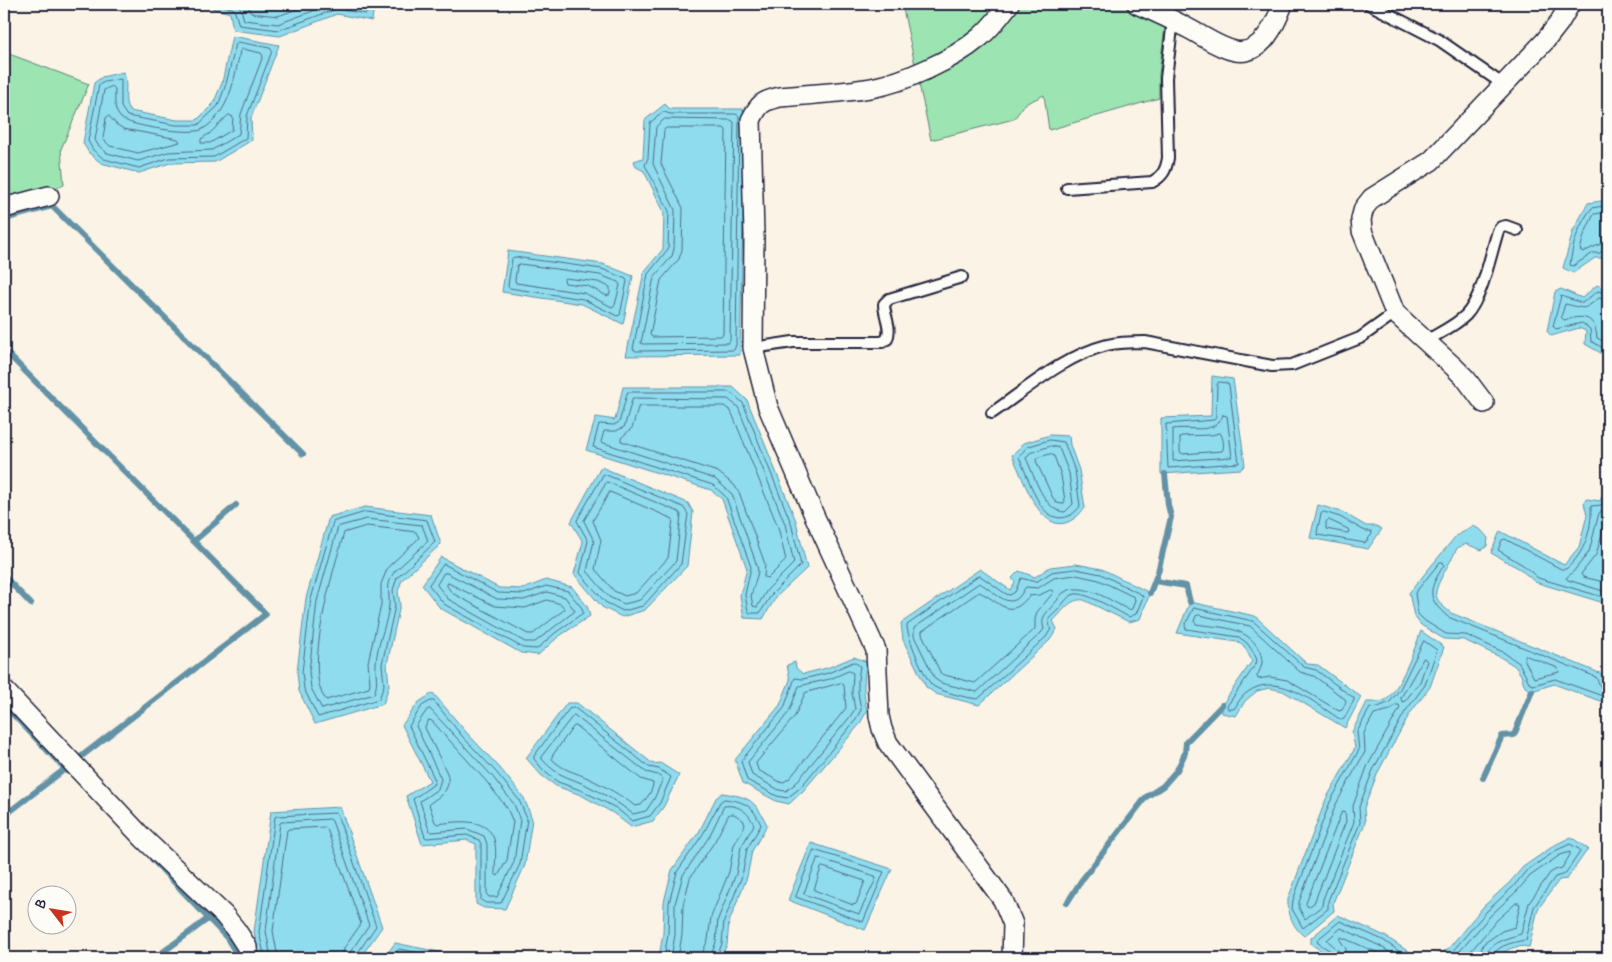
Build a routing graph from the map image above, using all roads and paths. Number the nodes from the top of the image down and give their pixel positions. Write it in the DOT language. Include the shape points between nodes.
graph roads {
  1 [pos="1009,4"];
  2 [pos="1138,4"];
  3 [pos="1283,4"];
  4 [pos="1369,4"];
  5 [pos="1570,4"];
  6 [pos="1174,20"];
  7 [pos="1504,85"];
  8 [pos="1067,188"];
  9 [pos="49,196"];
  10 [pos="4,208"];
  11 [pos="1517,230"];
  12 [pos="962,277"];
  13 [pos="1395,313"];
  14 [pos="1426,341"];
  15 [pos="753,348"];
  16 [pos="1484,403"];
  17 [pos="992,413"];
  18 [pos="4,690"];
  19 [pos="248,958"];
  20 [pos="1012,958"];
  1 -- 15 [label="street" via="978,39 954,56 913,75 874,88 765,100 757,108 751,120"];
  2 -- 6 [label="street"];
  3 -- 6 [label="street" via="1273,28 1263,41 1238,51 1221,46"];
  4 -- 7 [label="lane" via="1439,40"];
  5 -- 7 [label="street" via="1546,41"];
  6 -- 8 [label="lane" via="1166,78 1166,169 1160,178 1152,182"];
  7 -- 13 [label="street" via="1431,161 1372,198 1364,208 1362,231"];
  9 -- 10 [label="street"];
  11 -- 14 [label="lane" via="1506,226 1498,231 1480,291 1466,315"];
  12 -- 15 [label="lane" via="889,299 884,310 890,332 888,339 882,342 792,342"];
  13 -- 14 [label="street"];
  13 -- 17 [label="lane" via="1360,338 1283,367 1145,342 1108,344 1066,362"];
  14 -- 16 [label="street" via="1466,378"];
  15 -- 20 [label="street" via="768,407 876,650 882,729 888,743 1003,900 1013,924"];
  18 -- 19 [label="street" via="143,838 224,915 247,947"];
}
